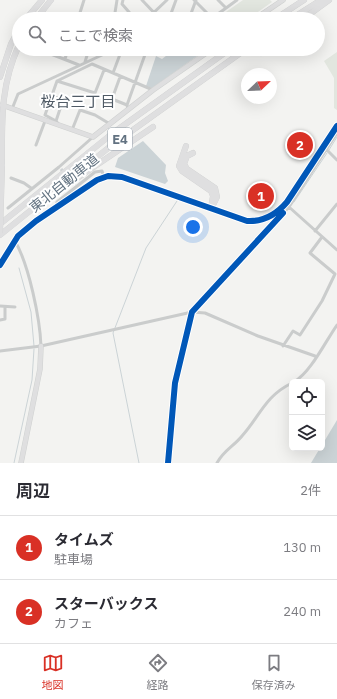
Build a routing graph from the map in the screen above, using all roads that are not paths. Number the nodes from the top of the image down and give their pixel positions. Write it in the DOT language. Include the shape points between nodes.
graph roads {
  1 [pos="42,0"];
  2 [pos="50,0"];
  3 [pos="84,0"];
  4 [pos="117,0"];
  5 [pos="123,0"];
  6 [pos="142,0"];
  7 [pos="167,0"];
  8 [pos="176,0"];
  9 [pos="195,0"];
  10 [pos="218,0"];
  11 [pos="237,0"];
  12 [pos="283,0"];
  13 [pos="304,0"];
  14 [pos="320,0"];
  15 [pos="329,0"];
  16 [pos="226,8"];
  17 [pos="32,12"];
  18 [pos="41,12"];
  19 [pos="80,12"];
  20 [pos="115,12"];
  21 [pos="129,12"];
  22 [pos="154,12"];
  23 [pos="172,12"];
  24 [pos="191,12"];
  25 [pos="206,12"];
  26 [pos="221,12"];
  27 [pos="265,12"];
  28 [pos="286,12"];
  29 [pos="302,12"];
  30 [pos="313,12"];
  31 [pos="12,42"];
  32 [pos="15,56"];
  33 [pos="57,56"];
  34 [pos="66,56"];
  35 [pos="86,56"];
  36 [pos="100,56"];
  37 [pos="119,56"];
  38 [pos="145,56"];
  39 [pos="202,56"];
  40 [pos="220,56"];
  41 [pos="236,56"];
  42 [pos="65,59"];
  43 [pos="82,64"];
  44 [pos="84,68"];
  45 [pos="104,70"];
  46 [pos="113,73"];
  47 [pos="0,76"];
  48 [pos="120,77"];
  49 [pos="57,81"];
  50 [pos="135,83"];
  51 [pos="153,90"];
  52 [pos="52,96"];
  53 [pos="1,105"];
  54 [pos="127,108"];
  55 [pos="12,109"];
  56 [pos="45,121"];
  57 [pos="56,121"];
  58 [pos="110,124"];
  59 [pos="59,126"];
  60 [pos="337,126"];
  61 [pos="153,127"];
  62 [pos="72,130"];
  63 [pos="337,133"];
  64 [pos="93,137"];
  65 [pos="36,145"];
  66 [pos="186,146"];
  67 [pos="326,149"];
  68 [pos="193,153"];
  69 [pos="337,160"];
  70 [pos="104,177"];
  71 [pos="11,178"];
  72 [pos="31,188"];
  73 [pos="45,198"];
  74 [pos="337,204"];
  75 [pos="56,207"];
  76 [pos="289,207"];
  77 [pos="8,208"];
  78 [pos="211,208"];
  79 [pos="0,224"];
  80 [pos="315,231"];
  81 [pos="0,234"];
  82 [pos="322,237"];
  83 [pos="14,241"];
  84 [pos="337,250"];
  85 [pos="0,265"];
  86 [pos="336,275"];
  87 [pos="0,306"];
  88 [pos="5,306"];
  89 [pos="15,307"];
  90 [pos="192,312"];
  91 [pos="0,320"];
  92 [pos="337,325"];
  93 [pos="41,346"];
  94 [pos="283,346"];
  95 [pos="0,351"];
  96 [pos="315,356"];
  97 [pos="298,379"];
  98 [pos="289,385"];
  99 [pos="21,463"];
  100 [pos="168,463"];
  101 [pos="217,463"];
  1 -- 17 [label="highway"];
  2 -- 18 [label="highway"];
  3 -- 19 [label="street"];
  4 -- 20 [label="street"];
  5 -- 21 [label="street" via="122,4"];
  6 -- 22 [label="street"];
  7 -- 22 [label="street"];
  8 -- 23 [label="street"];
  9 -- 24 [label="street"];
  9 -- 25 [label="street"];
  10 -- 16 [label="street"];
  11 -- 16 [label="street"];
  12 -- 27 [label="street"];
  13 -- 28 [label="highway"];
  14 -- 29 [label="highway"];
  15 -- 30 [label="highway"];
  16 -- 26 [label="street"];
  31 -- 47 [label="highway"];
  32 -- 53 [label="highway" via="7,76"];
  33 -- 42 [label="street"];
  34 -- 42 [label="street"];
  35 -- 43 [label="street"];
  36 -- 43 [label="street"];
  37 -- 46 [label="street"];
  38 -- 50 [label="street"];
  39 -- 51 [label="street"];
  40 -- 79 [label="highway, 東北自動車道 / E4" via="113,133"];
  41 -- 73 [label="highway, 東北自動車道 / E4" via="130,131"];
  42 -- 43 [label="street"];
  43 -- 44 [label="street"];
  43 -- 55 [label="street" via="18,94"];
  44 -- 45 [label="street" via="92,64"];
  44 -- 49 [label="street"];
  45 -- 46 [label="street"];
  45 -- 49 [label="street" via="95,94"];
  46 -- 48 [label="street"];
  48 -- 50 [label="street"];
  48 -- 54 [label="street" via="112,99"];
  49 -- 52 [label="street"];
  50 -- 51 [label="street"];
  50 -- 54 [label="street"];
  51 -- 54 [label="street"];
  52 -- 57 [label="street" via="45,115"];
  52 -- 57 [label="street" via="63,100"];
  53 -- 55 [label="street"];
  53 -- 81 [label="highway, bridge"];
  54 -- 58 [label="street"];
  55 -- 56 [label="street"];
  56 -- 59 [label="street"];
  56 -- 65 [label="street"];
  57 -- 59 [label="street"];
  58 -- 62 [label="street" via="80,110"];
  58 -- 64 [label="street"];
  59 -- 62 [label="street"];
  60 -- 78 [label="street" via="287,202 274,215 261,220 247,220"];
  61 -- 73 [label="highway" via="122,146 71,184"];
  62 -- 64 [label="street"];
  63 -- 67 [label="street"];
  64 -- 72 [label="street" via="60,168"];
  66 -- 78 [label="highway" via="179,166 182,171 211,191"];
  67 -- 69 [label="street"];
  67 -- 76 [label="street"];
  68 -- 78 [label="highway" via="187,156 184,164 216,190 216,201"];
  70 -- 75 [label="street" via="89,184"];
  70 -- 75 [label="street" via="102,170 95,172 56,202"];
  70 -- 78 [label="street" via="122,177"];
  71 -- 72 [label="street"];
  72 -- 77 [label="street"];
  73 -- 81 [label="highway, 東北自動車道 / E4"];
  74 -- 80 [label="street"];
  75 -- 83 [label="street" via="23,231"];
  76 -- 80 [label="street"];
  76 -- 90 [label="street"];
  80 -- 82 [label="street"];
  82 -- 84 [label="street"];
  82 -- 86 [label="street" via="310,253"];
  83 -- 85 [label="street"];
  83 -- 93 [label="street" via="20,250 29,281"];
  86 -- 94 [label="street" via="300,335 293,331"];
  87 -- 88 [label="street"];
  88 -- 89 [label="street"];
  88 -- 91 [label="street" via="5,319"];
  90 -- 93 [label="street"];
  90 -- 94 [label="street" via="205,313"];
  90 -- 100 [label="street" via="175,383"];
  92 -- 96 [label="street"];
  93 -- 95 [label="street"];
  93 -- 99 [label="street" via="40,368"];
  94 -- 96 [label="street"];
  96 -- 97 [label="street"];
  98 -- 101 [label="street" via="273,395 243,435 223,453"];
}
